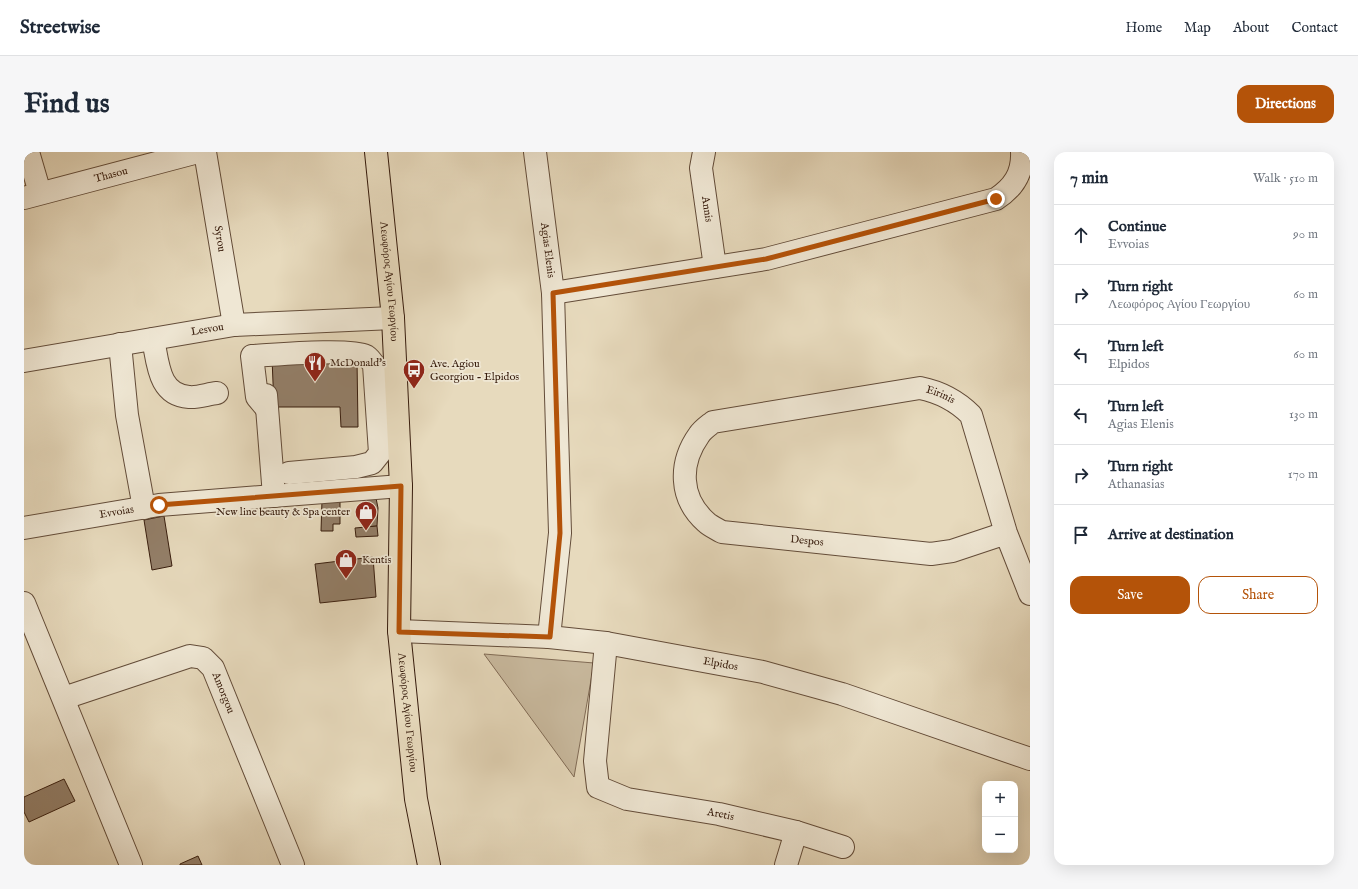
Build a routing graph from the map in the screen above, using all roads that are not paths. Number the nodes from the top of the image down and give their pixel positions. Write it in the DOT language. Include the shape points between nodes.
graph roads {
  1 [pos="28,152"];
  2 [pos="198,152"];
  3 [pos="205,152"];
  4 [pos="376,152"];
  5 [pos="535,152"];
  6 [pos="704,152"];
  7 [pos="1022,152"];
  8 [pos="32,196"];
  9 [pos="715,267"];
  10 [pos="553,293"];
  11 [pos="393,318"];
  12 [pos="234,325"];
  13 [pos="153,339"];
  14 [pos="120,344"];
  15 [pos="24,361"];
  16 [pos="217,393"];
  17 [pos="699,434"];
  18 [pos="289,473"];
  19 [pos="401,486"];
  20 [pos="274,496"];
  21 [pos="144,508"];
  22 [pos="24,528"];
  23 [pos="1006,533"];
  24 [pos="1030,594"];
  25 [pos="24,603"];
  26 [pos="399,632"];
  27 [pos="550,637"];
  28 [pos="606,643"];
  29 [pos="64,698"];
  30 [pos="1029,758"];
  31 [pos="796,832"];
  32 [pos="843,847"];
  33 [pos="131,865"];
  34 [pos="293,865"];
  35 [pos="429,865"];
  36 [pos="786,865"];
  1 -- 8 [label="street"];
  2 -- 8 [label="street, Thasou"];
  3 -- 12 [label="street, Syrou"];
  4 -- 11 [label="main road, Λεωφόρος Αγίου Γεωργίου"];
  5 -- 10 [label="street, Agias Elenis"];
  6 -- 9 [label="street, Annis" via="701,168"];
  7 -- 9 [label="street" via="1018,176 1009,191 996,199 766,259"];
  9 -- 10 [label="street"];
  10 -- 27 [label="street, Agias Elenis" via="560,533"];
  11 -- 12 [label="street, Lesvou"];
  11 -- 19 [label="main road, Λεωφόρος Αγίου Γεωργίου"];
  12 -- 13 [label="street, Lesvou"];
  13 -- 14 [label="street, Lesvou"];
  13 -- 16 [label="street" via="162,381 174,392 189,397"];
  14 -- 15 [label="street, Lesvou"];
  14 -- 21 [label="street" via="127,415"];
  17 -- 23 [label="street, Despos" via="685,465 684,482 690,502 706,522 722,532 931,554 952,551"];
  17 -- 23 [label="street, Eirinis" via="713,422 920,388 936,391 961,405 970,415"];
  18 -- 20 [label="street" via="356,467 372,463 380,453 374,365 367,356 252,356 257,397 267,409"];
  19 -- 20 [label="street, Evvoias"];
  19 -- 26 [label="main road, Λεωφόρος Αγίου Γεωργίου"];
  20 -- 21 [label="street, Evvoias"];
  21 -- 22 [label="street, Evvoias"];
  23 -- 24 [label="street, Eirinis"];
  25 -- 29 [label="street"];
  26 -- 27 [label="street, Elpidos"];
  26 -- 35 [label="main road, Λεωφόρος Αγίου Γεωργίου" via="416,799"];
  27 -- 28 [label="street, Elpidos"];
  28 -- 30 [label="street, Elpidos" via="762,672 842,694"];
  28 -- 31 [label="street, Aretis" via="595,761 598,787 627,799 720,814"];
  29 -- 33 [label="street"];
  29 -- 34 [label="street, Amorgou" via="190,656 203,658 213,668"];
  31 -- 32 [label="street, Aretis"];
  31 -- 36 [label="street"];
}
